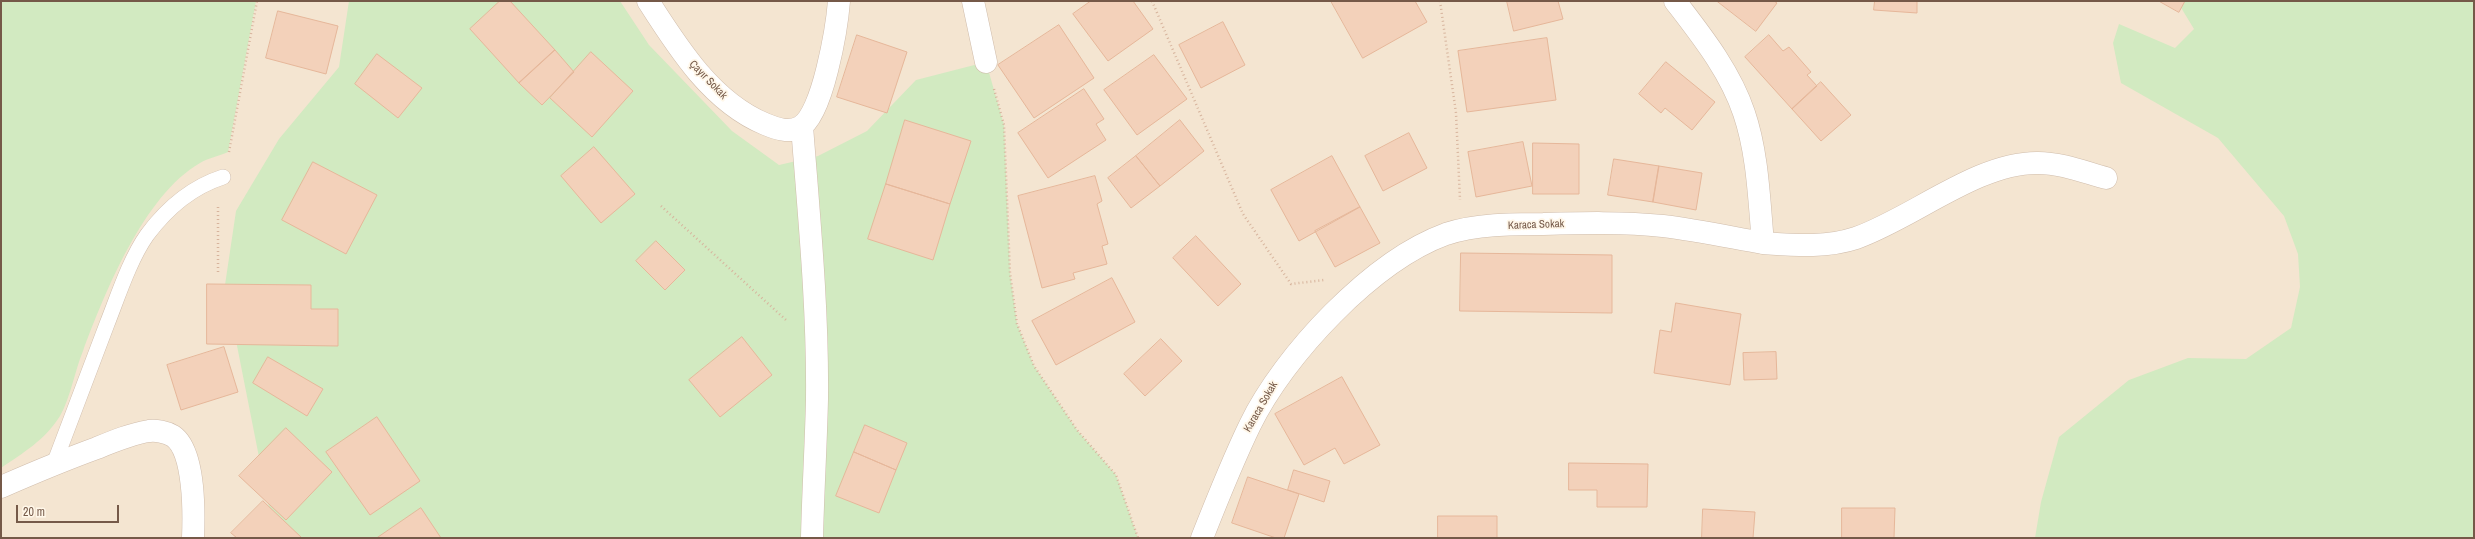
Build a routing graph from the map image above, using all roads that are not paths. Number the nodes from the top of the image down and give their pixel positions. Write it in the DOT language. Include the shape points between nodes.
graph roads {
  1 [pos="648,1"];
  2 [pos="839,1"];
  3 [pos="974,1"];
  4 [pos="1675,1"];
  5 [pos="986,62"];
  6 [pos="802,126"];
  7 [pos="220,178"];
  8 [pos="2106,178"];
  9 [pos="1762,243"];
  10 [pos="54,464"];
  11 [pos="1,487"];
  12 [pos="193,538"];
  13 [pos="812,538"];
  14 [pos="1202,538"];
  1 -- 6 [label="street, Çayır Sokak" via="684,54 717,92 734,107 746,116 775,128 790,130"];
  2 -- 6 [label="street" via="832,50 820,92 811,115"];
  3 -- 5 [label="street"];
  4 -- 9 [label="street" via="1730,79 1744,112 1750,135"];
  6 -- 13 [label="street" via="814,284 816,348 817,398"];
  7 -- 10 [label="lane" via="196,188 173,206 147,236 122,286"];
  8 -- 9 [label="street, Karaca Sokak" via="2067,167 2038,163 2007,166 1855,238 1829,244"];
  9 -- 14 [label="street, Karaca Sokak" via="1663,226 1601,223 1526,224 1461,231 1420,246 1346,301 1314,334 1278,378 1250,424"];
  10 -- 11 [label="street"];
  10 -- 12 [label="street" via="130,436 151,431 173,436 183,449 189,467"];
}
